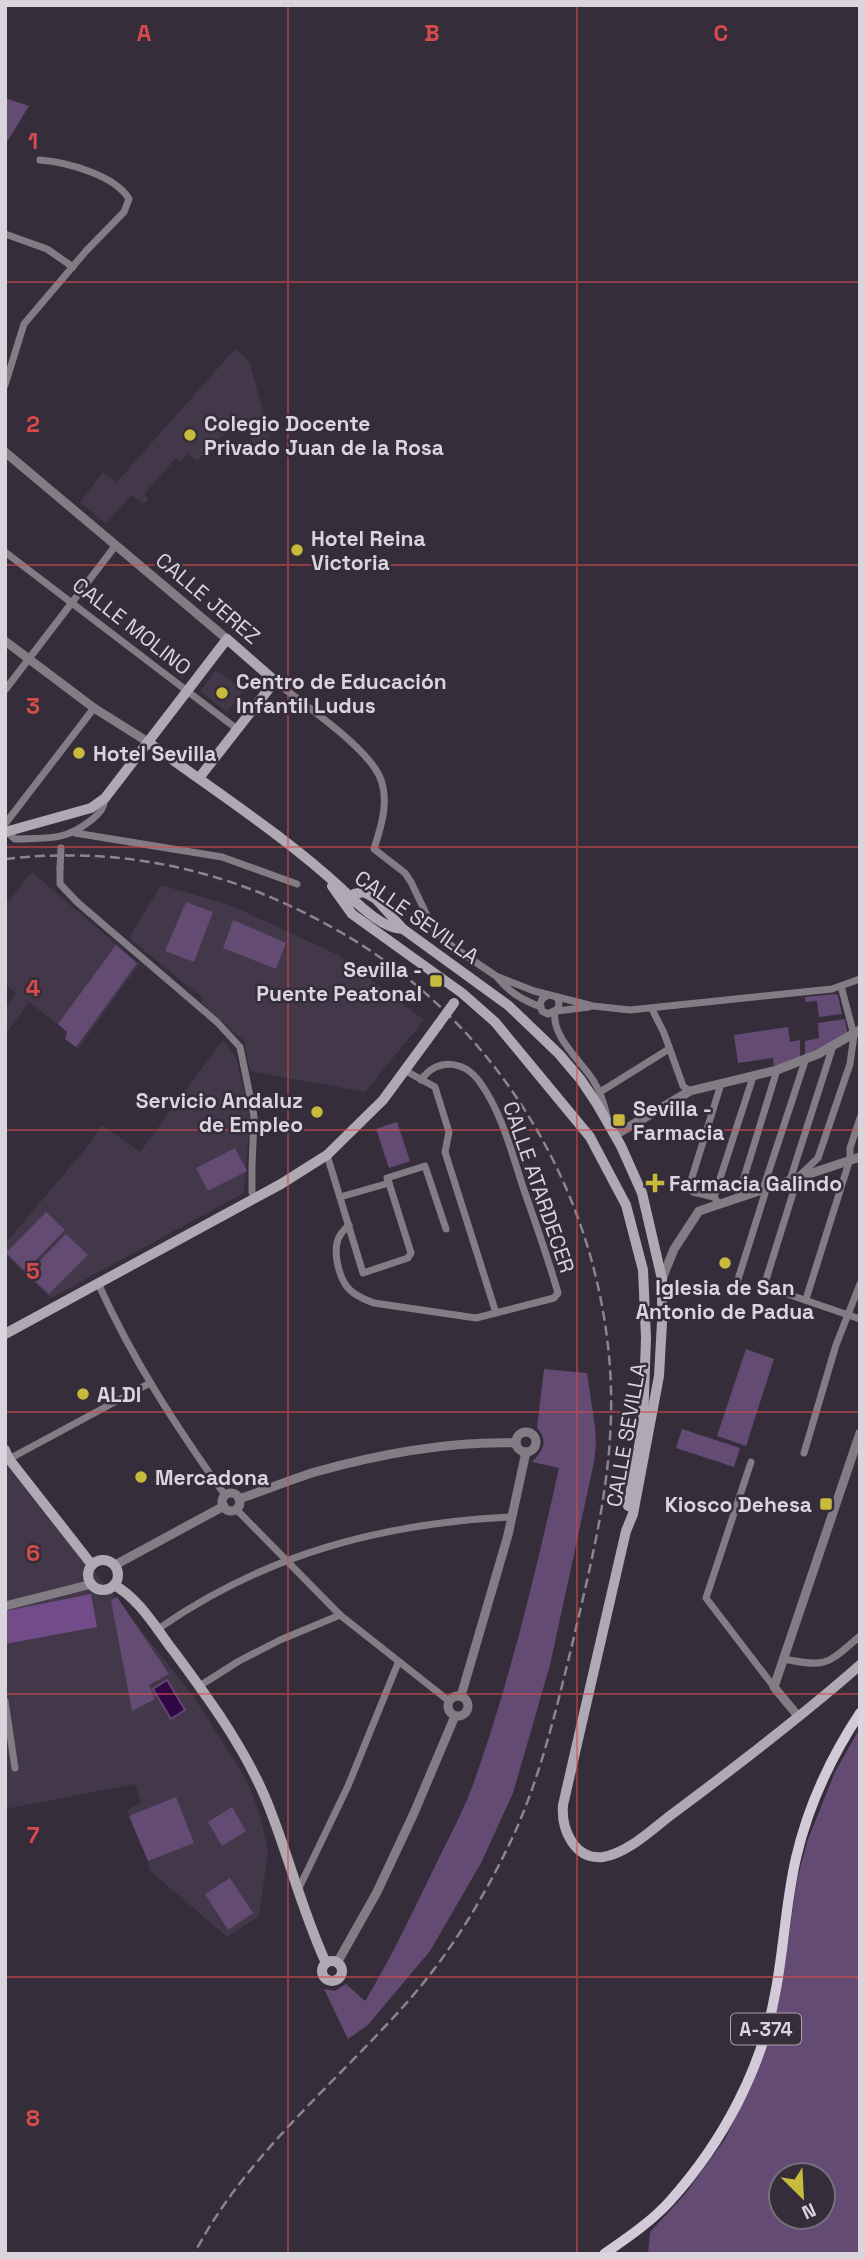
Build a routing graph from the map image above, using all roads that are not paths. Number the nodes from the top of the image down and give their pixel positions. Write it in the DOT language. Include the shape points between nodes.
graph roads {
  1 [pos="40,160"];
  2 [pos="5,234"];
  3 [pos="73,267"];
  4 [pos="5,385"];
  5 [pos="5,452"];
  6 [pos="116,545"];
  7 [pos="5,552"];
  8 [pos="73,601"];
  9 [pos="227,639"];
  10 [pos="5,641"];
  11 [pos="30,659"];
  12 [pos="275,681"];
  13 [pos="5,690"];
  14 [pos="187,691"];
  15 [pos="94,708"];
  16 [pos="237,729"];
  17 [pos="148,743"];
  18 [pos="199,778"];
  19 [pos="105,798"];
  20 [pos="91,808"];
  21 [pos="91,821"];
  22 [pos="6,830"];
  23 [pos="75,833"];
  24 [pos="63,838"];
  25 [pos="321,869"];
  26 [pos="297,884"];
  27 [pos="352,897"];
  28 [pos="359,918"];
  29 [pos="496,976"];
  30 [pos="860,979"];
  31 [pos="841,986"];
  32 [pos="462,993"];
  33 [pos="553,996"];
  34 [pos="593,1006"];
  35 [pos="541,1007"];
  36 [pos="652,1009"];
  37 [pos="570,1010"];
  38 [pos="556,1012"];
  39 [pos="558,1031"];
  40 [pos="858,1033"];
  41 [pos="833,1046"];
  42 [pos="669,1049"];
  43 [pos="806,1058"];
  44 [pos="777,1070"];
  45 [pos="405,1071"];
  46 [pos="752,1077"];
  47 [pos="421,1080"];
  48 [pos="721,1084"];
  49 [pos="691,1091"];
  50 [pos="600,1092"];
  51 [pos="860,1118"];
  52 [pos="608,1124"];
  53 [pos="615,1135"];
  54 [pos="327,1156"];
  55 [pos="855,1158"];
  56 [pos="631,1167"];
  57 [pos="610,1176"];
  58 [pos="794,1178"];
  59 [pos="389,1183"];
  60 [pos="765,1188"];
  61 [pos="642,1193"];
  62 [pos="738,1197"];
  63 [pos="340,1198"];
  64 [pos="255,1199"];
  65 [pos="717,1200"];
  66 [pos="624,1203"];
  67 [pos="349,1225"];
  68 [pos="446,1229"];
  69 [pos="638,1249"];
  70 [pos="674,1249"];
  71 [pos="659,1261"];
  72 [pos="663,1279"];
  73 [pos="98,1283"];
  74 [pos="860,1284"];
  75 [pos="734,1292"];
  76 [pos="806,1299"];
  77 [pos="496,1313"];
  78 [pos="849,1315"];
  79 [pos="860,1318"];
  80 [pos="5,1334"];
  81 [pos="150,1384"];
  82 [pos="860,1433"];
  83 [pos="516,1443"];
  84 [pos="526,1451"];
  85 [pos="804,1452"];
  86 [pos="7,1454"];
  87 [pos="751,1462"];
  88 [pos="225,1495"];
  89 [pos="239,1499"];
  90 [pos="224,1506"];
  91 [pos="236,1509"];
  92 [pos="512,1517"];
  93 [pos="626,1531"];
  94 [pos="285,1561"];
  95 [pos="92,1565"];
  96 [pos="115,1565"];
  97 [pos="92,1584"];
  98 [pos="114,1586"];
  99 [pos="5,1606"];
  100 [pos="340,1615"];
  101 [pos="158,1629"];
  102 [pos="860,1636"];
  103 [pos="784,1659"];
  104 [pos="398,1663"];
  105 [pos="860,1665"];
  106 [pos="201,1685"];
  107 [pos="774,1687"];
  108 [pos="461,1696"];
  109 [pos="5,1701"];
  110 [pos="449,1701"];
  111 [pos="860,1713"];
  112 [pos="455,1716"];
  113 [pos="798,1716"];
  114 [pos="860,1727"];
  115 [pos="834,1756"];
  116 [pos="15,1768"];
  117 [pos="298,1892"];
  118 [pos="332,1963"];
  119 [pos="604,2254"];
  1 -- 3 [label="street" via="98,175 129,199 124,212"];
  2 -- 3 [label="street" via="47,249"];
  3 -- 4 [label="street" via="24,324"];
  5 -- 6 [label="street, CALLE JEREZ"];
  6 -- 8 [label="street"];
  6 -- 9 [label="street, CALLE JEREZ"];
  7 -- 8 [label="street, CALLE MOLINO"];
  8 -- 11 [label="street"];
  8 -- 14 [label="street, CALLE MOLINO"];
  9 -- 12 [label="main road, CALLE JEREZ"];
  9 -- 14 [label="main road"];
  10 -- 11 [label="street, CALLE SEVILLA"];
  11 -- 13 [label="street"];
  11 -- 15 [label="street, CALLE SEVILLA"];
  12 -- 16 [label="main road"];
  12 -- 29 [label="street, CALLE JEREZ" via="370,761 381,780 384,800 374,849 405,873 432,926 446,942"];
  14 -- 16 [label="street, CALLE MOLINO"];
  14 -- 17 [label="main road"];
  15 -- 17 [label="street, CALLE SEVILLA"];
  15 -- 22 [label="street"];
  16 -- 18 [label="main road"];
  17 -- 18 [label="main road, CALLE SEVILLA"];
  17 -- 19 [label="main road"];
  18 -- 25 [label="main road, CALLE SEVILLA"];
  19 -- 20 [label="main road"];
  19 -- 21 [label="street" via="100,813"];
  20 -- 21 [label="street"];
  20 -- 22 [label="main road"];
  21 -- 23 [label="street"];
  22 -- 24 [label="street" via="15,839"];
  23 -- 24 [label="street"];
  23 -- 26 [label="street" via="222,857"];
  24 -- 64 [label="street, bridge" via="60,884 240,1047 254,1116 251,1167"];
  25 -- 27 [label="main road, CALLE SEVILLA"];
  25 -- 28 [label="main road, CALLE SEVILLA"];
  27 -- 28 [label="main road" via="350,908"];
  27 -- 52 [label="main road, CALLE SEVILLA" via="357,892 370,895 403,929 529,1023 581,1080"];
  28 -- 32 [label="main road, CALLE SEVILLA"];
  29 -- 33 [label="street, CALLE JEREZ"];
  29 -- 35 [label="street, CALLE JEREZ" via="523,1001"];
  30 -- 31 [label="street"];
  31 -- 36 [label="street"];
  31 -- 40 [label="street"];
  32 -- 45 [label="main road, bridge"];
  32 -- 57 [label="main road, CALLE SEVILLA" via="495,1022 553,1089 590,1137"];
  33 -- 34 [label="street, CALLE JEREZ"];
  33 -- 35 [label="street" via="542,999"];
  33 -- 38 [label="street" via="559,1003"];
  34 -- 36 [label="street"];
  34 -- 37 [label="street"];
  35 -- 38 [label="street" via="545,1013"];
  36 -- 42 [label="street"];
  37 -- 38 [label="street"];
  37 -- 39 [label="street"];
  38 -- 39 [label="street"];
  39 -- 50 [label="street"];
  40 -- 41 [label="street"];
  40 -- 58 [label="street" via="818,1158"];
  41 -- 43 [label="street"];
  41 -- 58 [label="street" via="800,1145"];
  42 -- 49 [label="street" via="683,1086"];
  42 -- 50 [label="street"];
  43 -- 44 [label="street"];
  43 -- 60 [label="street"];
  44 -- 46 [label="street"];
  44 -- 62 [label="street"];
  45 -- 47 [label="street"];
  45 -- 54 [label="main road"];
  46 -- 48 [label="street"];
  46 -- 65 [label="street"];
  47 -- 77 [label="street" via="435,1087 446,1121 445,1152"];
  47 -- 77 [label="street, CALLE ATARDECER" via="429,1069 447,1063 461,1066 489,1097 515,1160 558,1293 554,1298"];
  48 -- 49 [label="street"];
  48 -- 65 [label="street" via="689,1187"];
  49 -- 53 [label="street"];
  50 -- 52 [label="street"];
  51 -- 55 [label="street" via="850,1148"];
  52 -- 53 [label="main road, CALLE SEVILLA"];
  53 -- 56 [label="main road, CALLE SEVILLA"];
  54 -- 63 [label="street"];
  54 -- 64 [label="main road"];
  55 -- 58 [label="street"];
  55 -- 76 [label="street"];
  56 -- 57 [label="main road" via="627,1179 618,1182"];
  56 -- 61 [label="main road, CALLE SEVILLA"];
  57 -- 66 [label="main road, CALLE SEVILLA"];
  58 -- 60 [label="street"];
  58 -- 76 [label="street" via="764,1286"];
  59 -- 63 [label="street"];
  59 -- 67 [label="street" via="410,1256 363,1273"];
  59 -- 68 [label="street" via="387,1178 425,1166"];
  60 -- 62 [label="street"];
  60 -- 75 [label="street"];
  61 -- 66 [label="main road" via="627,1191"];
  61 -- 71 [label="main road, CALLE SEVILLA"];
  62 -- 65 [label="street"];
  63 -- 67 [label="street"];
  64 -- 73 [label="main road"];
  65 -- 70 [label="street" via="699,1211"];
  66 -- 69 [label="main road, CALLE SEVILLA"];
  67 -- 77 [label="street" via="337,1244 338,1259 344,1283 362,1298 477,1318"];
  69 -- 71 [label="main road" via="645,1258"];
  69 -- 93 [label="main road, CALLE SEVILLA" via="646,1338 644,1387"];
  70 -- 71 [label="street"];
  70 -- 72 [label="street"];
  71 -- 72 [label="main road, CALLE SEVILLA"];
  72 -- 93 [label="main road, CALLE SEVILLA" via="659,1376"];
  73 -- 80 [label="main road"];
  73 -- 81 [label="street"];
  74 -- 78 [label="street"];
  76 -- 78 [label="street"];
  78 -- 79 [label="street"];
  78 -- 85 [label="street"];
  81 -- 86 [label="street"];
  81 -- 88 [label="street"];
  82 -- 103 [label="street"];
  83 -- 84 [label="street"];
  83 -- 84 [label="street" via="524,1432 534,1436 534,1447"];
  83 -- 89 [label="street" via="382,1456 316,1472"];
  84 -- 92 [label="street"];
  86 -- 95 [label="main road"];
  87 -- 107 [label="street" via="706,1598"];
  88 -- 89 [label="street"];
  88 -- 90 [label="street"];
  89 -- 91 [label="street"];
  90 -- 91 [label="street"];
  90 -- 96 [label="street"];
  91 -- 94 [label="street"];
  92 -- 94 [label="street" via="395,1529"];
  92 -- 108 [label="street"];
  93 -- 113 [label="main road" via="563,1805 564,1827 576,1847 597,1857 625,1849"];
  94 -- 100 [label="street"];
  94 -- 101 [label="street" via="220,1591"];
  95 -- 96 [label="main road" via="106,1560"];
  95 -- 97 [label="main road" via="88,1573"];
  96 -- 98 [label="main road" via="118,1578"];
  97 -- 98 [label="main road" via="99,1590"];
  97 -- 99 [label="street"];
  98 -- 101 [label="main road" via="129,1595"];
  100 -- 104 [label="street"];
  100 -- 106 [label="street" via="270,1645"];
  101 -- 106 [label="main road"];
  102 -- 103 [label="street" via="829,1662 815,1665"];
  103 -- 107 [label="street"];
  104 -- 110 [label="street"];
  104 -- 117 [label="street"];
  105 -- 113 [label="main road"];
  106 -- 117 [label="main road" via="252,1769"];
  107 -- 113 [label="street"];
  108 -- 110 [label="street"];
  108 -- 112 [label="street" via="468,1703 467,1710"];
  109 -- 116 [label="street"];
  110 -- 112 [label="street"];
  111 -- 115 [label="main road, A-374"];
  112 -- 118 [label="street" via="377,1892"];
  114 -- 115 [label="main road"];
  115 -- 119 [label="main road, A-374" via="815,1796 796,1859 776,1991 749,2081 698,2167 670,2202"];
  117 -- 118 [label="main road" via="309,1925"];
}
